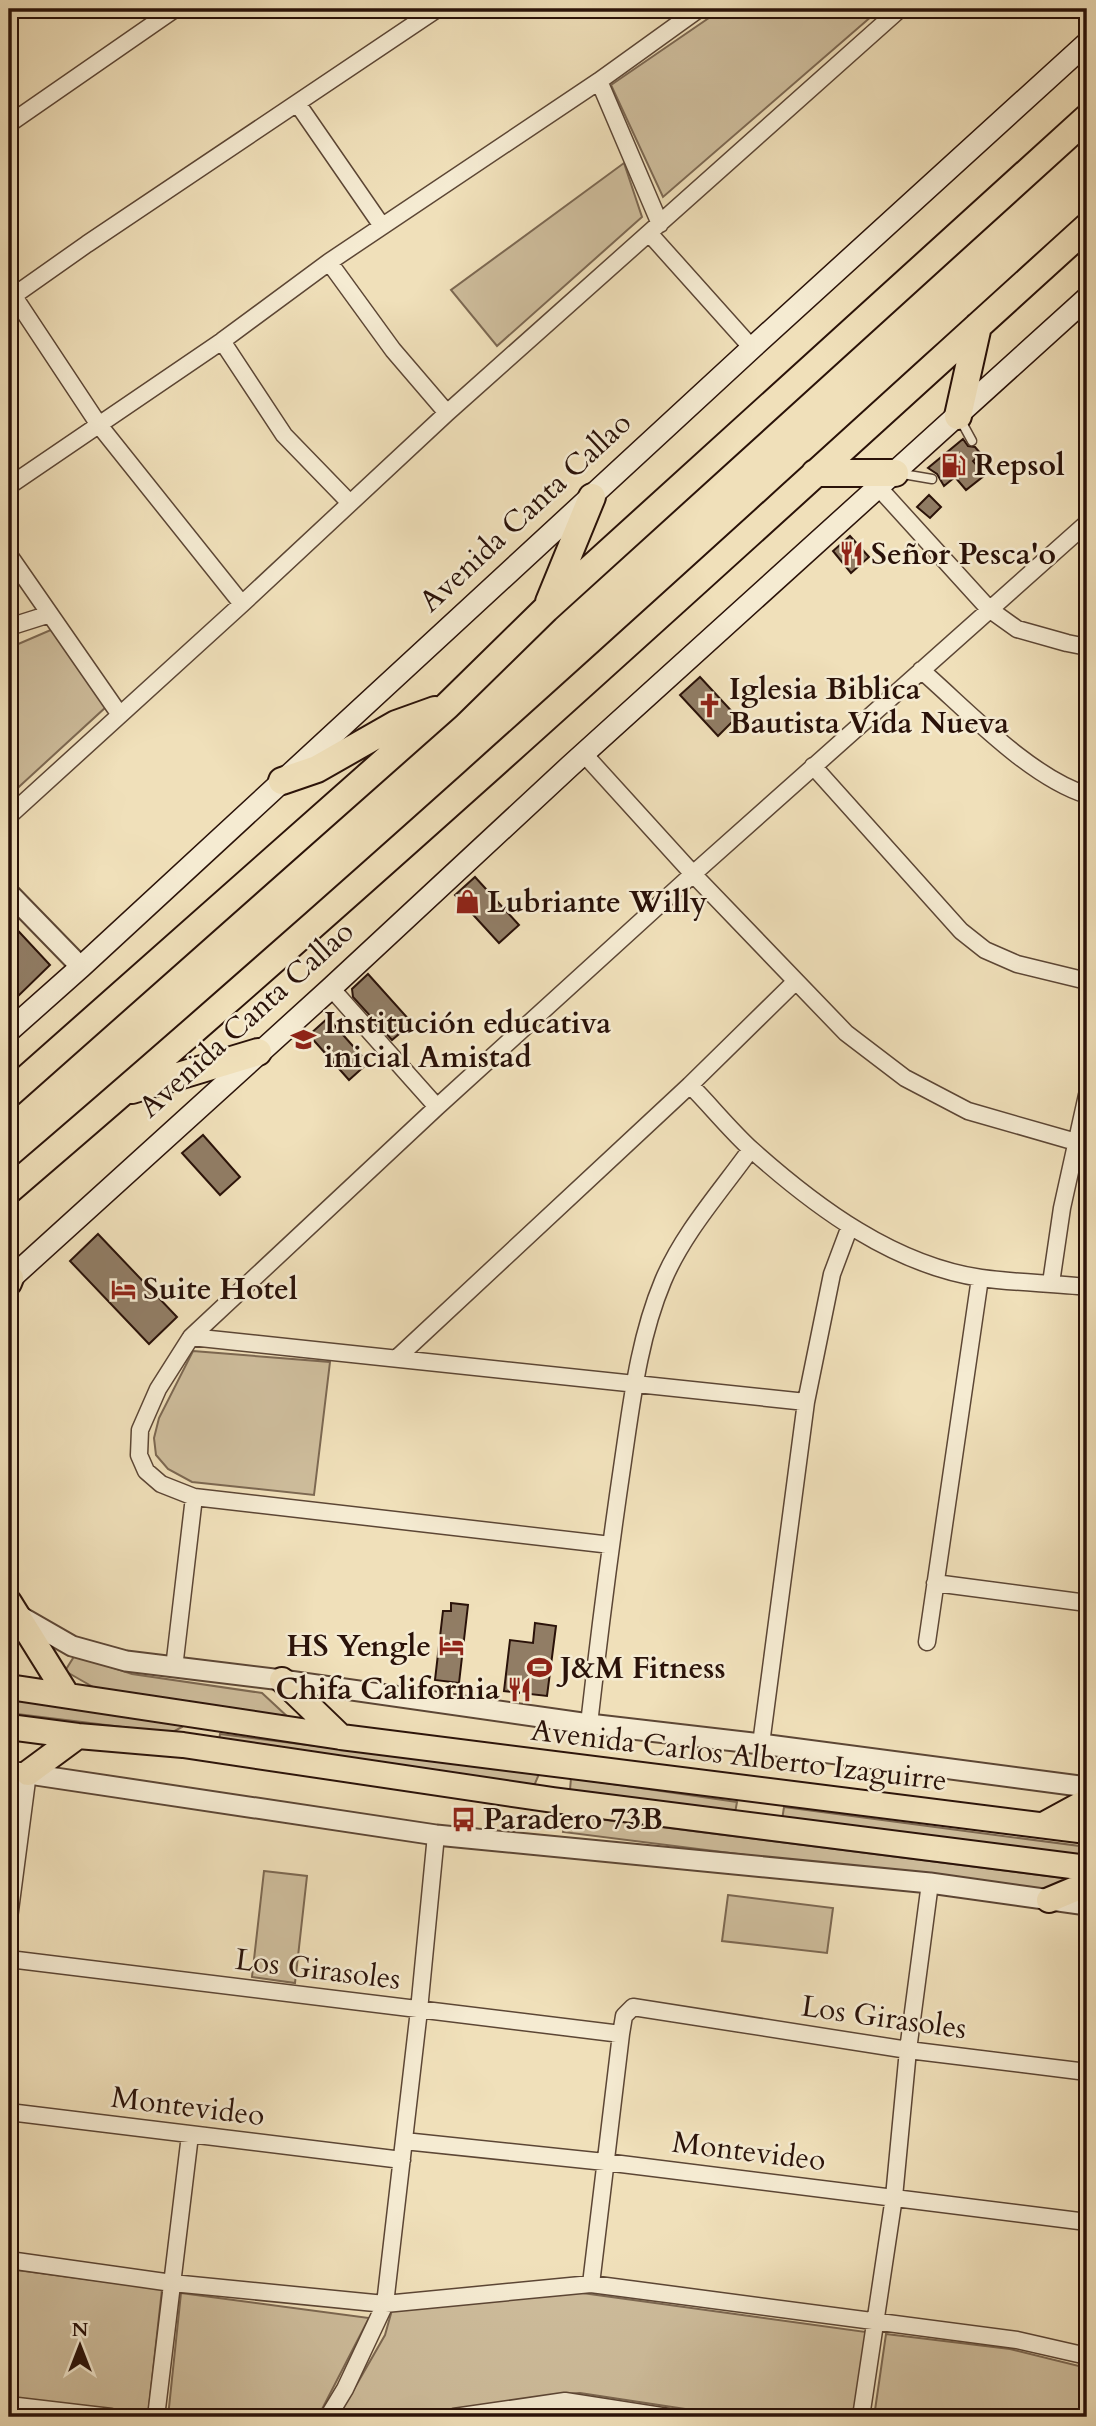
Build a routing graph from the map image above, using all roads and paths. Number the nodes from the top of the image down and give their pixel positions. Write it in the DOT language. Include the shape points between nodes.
graph roads {
  1 [pos="175,9"];
  2 [pos="437,9"];
  3 [pos="699,9"];
  4 [pos="900,9"];
  5 [pos="679,14"];
  6 [pos="1087,43"];
  7 [pos="599,81"];
  8 [pos="297,103"];
  9 [pos="1087,118"];
  10 [pos="9,124"];
  11 [pos="382,226"];
  12 [pos="1087,227"];
  13 [pos="655,228"];
  14 [pos="329,262"];
  15 [pos="10,295"];
  16 [pos="1087,298"];
  17 [pos="978,326"];
  18 [pos="222,341"];
  19 [pos="752,348"];
  20 [pos="447,413"];
  21 [pos="958,416"];
  22 [pos="99,425"];
  23 [pos="972,442"];
  24 [pos="815,474"];
  25 [pos="932,479"];
  26 [pos="887,481"];
  27 [pos="9,486"];
  28 [pos="592,497"];
  29 [pos="350,503"];
  30 [pos="1087,523"];
  31 [pos="9,555"];
  32 [pos="242,604"];
  33 [pos="546,609"];
  34 [pos="989,609"];
  35 [pos="50,614"];
  36 [pos="9,627"];
  37 [pos="1087,647"];
  38 [pos="921,670"];
  39 [pos="447,706"];
  40 [pos="120,715"];
  41 [pos="584,754"];
  42 [pos="813,766"];
  43 [pos="282,782"];
  44 [pos="1087,795"];
  45 [pos="9,816"];
  46 [pos="693,874"];
  47 [pos="9,893"];
  48 [pos="81,967"];
  49 [pos="796,981"];
  50 [pos="1087,981"];
  51 [pos="331,988"];
  52 [pos="9,1031"];
  53 [pos="258,1052"];
  54 [pos="690,1085"];
  55 [pos="123,1092"];
  56 [pos="9,1094"];
  57 [pos="1087,1095"];
  58 [pos="437,1107"];
  59 [pos="1076,1142"];
  60 [pos="751,1149"];
  61 [pos="9,1190"];
  62 [pos="850,1226"];
  63 [pos="980,1278"];
  64 [pos="10,1280"];
  65 [pos="1051,1283"];
  66 [pos="1087,1287"];
  67 [pos="191,1337"];
  68 [pos="398,1357"];
  69 [pos="635,1383"];
  70 [pos="806,1402"];
  71 [pos="194,1497"];
  72 [pos="611,1545"];
  73 [pos="935,1583"];
  74 [pos="1087,1603"];
  75 [pos="13,1608"];
  76 [pos="927,1642"];
  77 [pos="174,1668"];
  78 [pos="282,1680"];
  79 [pos="9,1687"];
  80 [pos="68,1695"];
  81 [pos="186,1713"];
  82 [pos="589,1724"];
  83 [pos="9,1727"];
  84 [pos="78,1736"];
  85 [pos="341,1737"];
  86 [pos="761,1744"];
  87 [pos="183,1745"];
  88 [pos="18,1772"];
  89 [pos="1087,1787"];
  90 [pos="772,1791"];
  91 [pos="1087,1801"];
  92 [pos="1043,1825"];
  93 [pos="759,1826"];
  94 [pos="1087,1831"];
  95 [pos="436,1835"];
  96 [pos="1087,1868"];
  97 [pos="930,1883"];
  98 [pos="1087,1884"];
  99 [pos="1049,1900"];
  100 [pos="1087,1905"];
  101 [pos="9,1919"];
  102 [pos="9,1959"];
  103 [pos="419,2010"];
  104 [pos="621,2035"];
  105 [pos="908,2050"];
  106 [pos="1087,2072"];
  107 [pos="9,2112"];
  108 [pos="190,2135"];
  109 [pos="404,2141"];
  110 [pos="402,2160"];
  111 [pos="605,2162"];
  112 [pos="894,2197"];
  113 [pos="1087,2222"];
  114 [pos="9,2260"];
  115 [pos="172,2283"];
  116 [pos="591,2284"];
  117 [pos="385,2304"];
  118 [pos="876,2321"];
  119 [pos="1087,2356"];
  120 [pos="9,2405"];
  121 [pos="564,2409"];
  122 [pos="111,2417"];
  123 [pos="156,2417"];
  124 [pos="328,2417"];
  125 [pos="454,2417"];
  126 [pos="668,2417"];
  127 [pos="861,2417"];
  1 -- 10 [label="street"];
  2 -- 8 [label="street"];
  3 -- 5 [label="street"];
  4 -- 13 [label="street"];
  5 -- 7 [label="street"];
  6 -- 19 [label="main road, Avenida Canta Callao"];
  7 -- 11 [label="street"];
  7 -- 13 [label="street"];
  8 -- 11 [label="street"];
  8 -- 15 [label="street"];
  9 -- 33 [label="highway"];
  11 -- 14 [label="street"];
  12 -- 17 [label="highway, Avenida Canta Callao"];
  13 -- 19 [label="street"];
  13 -- 20 [label="street"];
  14 -- 18 [label="street"];
  14 -- 20 [label="street" via="393,350"];
  15 -- 22 [label="street"];
  16 -- 21 [label="main road, Avenida Canta Callao"];
  17 -- 21 [label="highway"];
  17 -- 24 [label="highway, Avenida Canta Callao"];
  18 -- 22 [label="street"];
  18 -- 29 [label="street" via="284,435"];
  19 -- 28 [label="main road, Avenida Canta Callao"];
  20 -- 29 [label="street"];
  21 -- 23 [label="lane"];
  21 -- 26 [label="main road, Avenida Canta Callao"];
  22 -- 27 [label="street"];
  22 -- 32 [label="street"];
  24 -- 26 [label="highway"];
  24 -- 55 [label="highway, Avenida Canta Callao" via="535,729"];
  25 -- 26 [label="lane"];
  26 -- 34 [label="street"];
  26 -- 41 [label="main road, Avenida Canta Callao"];
  28 -- 33 [label="highway"];
  28 -- 43 [label="main road, Avenida Canta Callao"];
  29 -- 32 [label="street"];
  30 -- 34 [label="street"];
  31 -- 35 [label="street"];
  32 -- 40 [label="street"];
  33 -- 39 [label="highway"];
  34 -- 37 [label="street" via="1017,629"];
  34 -- 38 [label="street"];
  35 -- 36 [label="street"];
  35 -- 40 [label="street"];
  38 -- 42 [label="street"];
  38 -- 44 [label="street" via="1013,752 1071,790"];
  39 -- 43 [label="highway" via="396,724 317,769"];
  39 -- 56 [label="highway"];
  40 -- 45 [label="street"];
  41 -- 46 [label="street"];
  41 -- 51 [label="main road, Avenida Canta Callao"];
  42 -- 46 [label="street"];
  42 -- 50 [label="street" via="961,931 985,950 1017,964"];
  43 -- 48 [label="main road, Avenida Canta Callao"];
  46 -- 49 [label="street"];
  46 -- 58 [label="street"];
  47 -- 48 [label="street"];
  48 -- 52 [label="main road, Avenida Canta Callao"];
  49 -- 54 [label="street"];
  49 -- 59 [label="street" via="846,1033 905,1078 968,1111"];
  51 -- 53 [label="main road, Avenida Canta Callao"];
  51 -- 58 [label="street"];
  53 -- 55 [label="highway"];
  53 -- 64 [label="main road, Avenida Canta Callao"];
  54 -- 60 [label="street"];
  54 -- 68 [label="street"];
  55 -- 61 [label="highway, Avenida Canta Callao"];
  57 -- 59 [label="street"];
  58 -- 67 [label="street"];
  59 -- 65 [label="street"];
  60 -- 62 [label="street"];
  60 -- 69 [label="street" via="688,1236 664,1278 646,1327"];
  62 -- 63 [label="street" via="916,1261"];
  62 -- 70 [label="street" via="832,1274"];
  63 -- 65 [label="street"];
  63 -- 73 [label="street"];
  65 -- 66 [label="street"];
  67 -- 68 [label="street"];
  67 -- 71 [label="street" via="158,1389 140,1430 139,1455 146,1471 161,1484"];
  68 -- 69 [label="street"];
  69 -- 70 [label="street"];
  69 -- 72 [label="street"];
  70 -- 86 [label="street"];
  71 -- 72 [label="street"];
  71 -- 77 [label="street"];
  72 -- 82 [label="street"];
  73 -- 74 [label="street"];
  73 -- 76 [label="street"];
  75 -- 77 [label="street, Avenida Carlos Alberto Izaguirre" via="72,1646"];
  75 -- 80 [label="main road"];
  77 -- 78 [label="street, Avenida Carlos Alberto Izaguirre"];
  78 -- 82 [label="street, Avenida Carlos Alberto Izaguirre"];
  78 -- 85 [label="main road"];
  79 -- 80 [label="main road, Avenida Carlos Alberto Izaguirre"];
  80 -- 81 [label="main road, Avenida Carlos Alberto Izaguirre"];
  81 -- 85 [label="main road, Avenida Carlos Alberto Izaguirre"];
  81 -- 87 [label="main road" via="194,1735"];
  82 -- 86 [label="street, Avenida Carlos Alberto Izaguirre"];
  83 -- 84 [label="main road"];
  84 -- 87 [label="main road"];
  84 -- 88 [label="main road"];
  85 -- 90 [label="main road, Avenida Carlos Alberto Izaguirre"];
  86 -- 89 [label="street, Avenida Carlos Alberto Izaguirre"];
  87 -- 93 [label="main road"];
  88 -- 95 [label="street"];
  88 -- 101 [label="street"];
  90 -- 92 [label="main road, Avenida Carlos Alberto Izaguirre"];
  90 -- 93 [label="main road" via="755,1803"];
  91 -- 92 [label="main road"];
  92 -- 94 [label="main road, Avenida Carlos Alberto Izaguirre"];
  93 -- 96 [label="main road"];
  95 -- 97 [label="street"];
  95 -- 103 [label="street"];
  97 -- 99 [label="street"];
  97 -- 105 [label="street"];
  98 -- 99 [label="main road"];
  99 -- 100 [label="street"];
  102 -- 103 [label="street, Los Girasoles"];
  103 -- 104 [label="street, Los Girasoles"];
  103 -- 109 [label="street"];
  104 -- 105 [label="street, Los Girasoles" via="624,2016 633,2007"];
  104 -- 111 [label="street"];
  105 -- 106 [label="street, Los Girasoles"];
  105 -- 112 [label="street"];
  107 -- 108 [label="street, Montevideo"];
  108 -- 110 [label="street, Montevideo"];
  108 -- 115 [label="street"];
  109 -- 110 [label="street"];
  109 -- 111 [label="street, Montevideo"];
  110 -- 117 [label="street"];
  111 -- 112 [label="street, Montevideo"];
  111 -- 116 [label="street"];
  112 -- 113 [label="street, Montevideo"];
  112 -- 118 [label="street"];
  114 -- 115 [label="street"];
  115 -- 117 [label="street"];
  115 -- 123 [label="street"];
  116 -- 117 [label="street"];
  116 -- 118 [label="street"];
  117 -- 124 [label="street"];
  118 -- 119 [label="street" via="1017,2340"];
  118 -- 127 [label="street"];
  120 -- 122 [label="street"];
  121 -- 125 [label="street"];
  121 -- 126 [label="street"];
}
